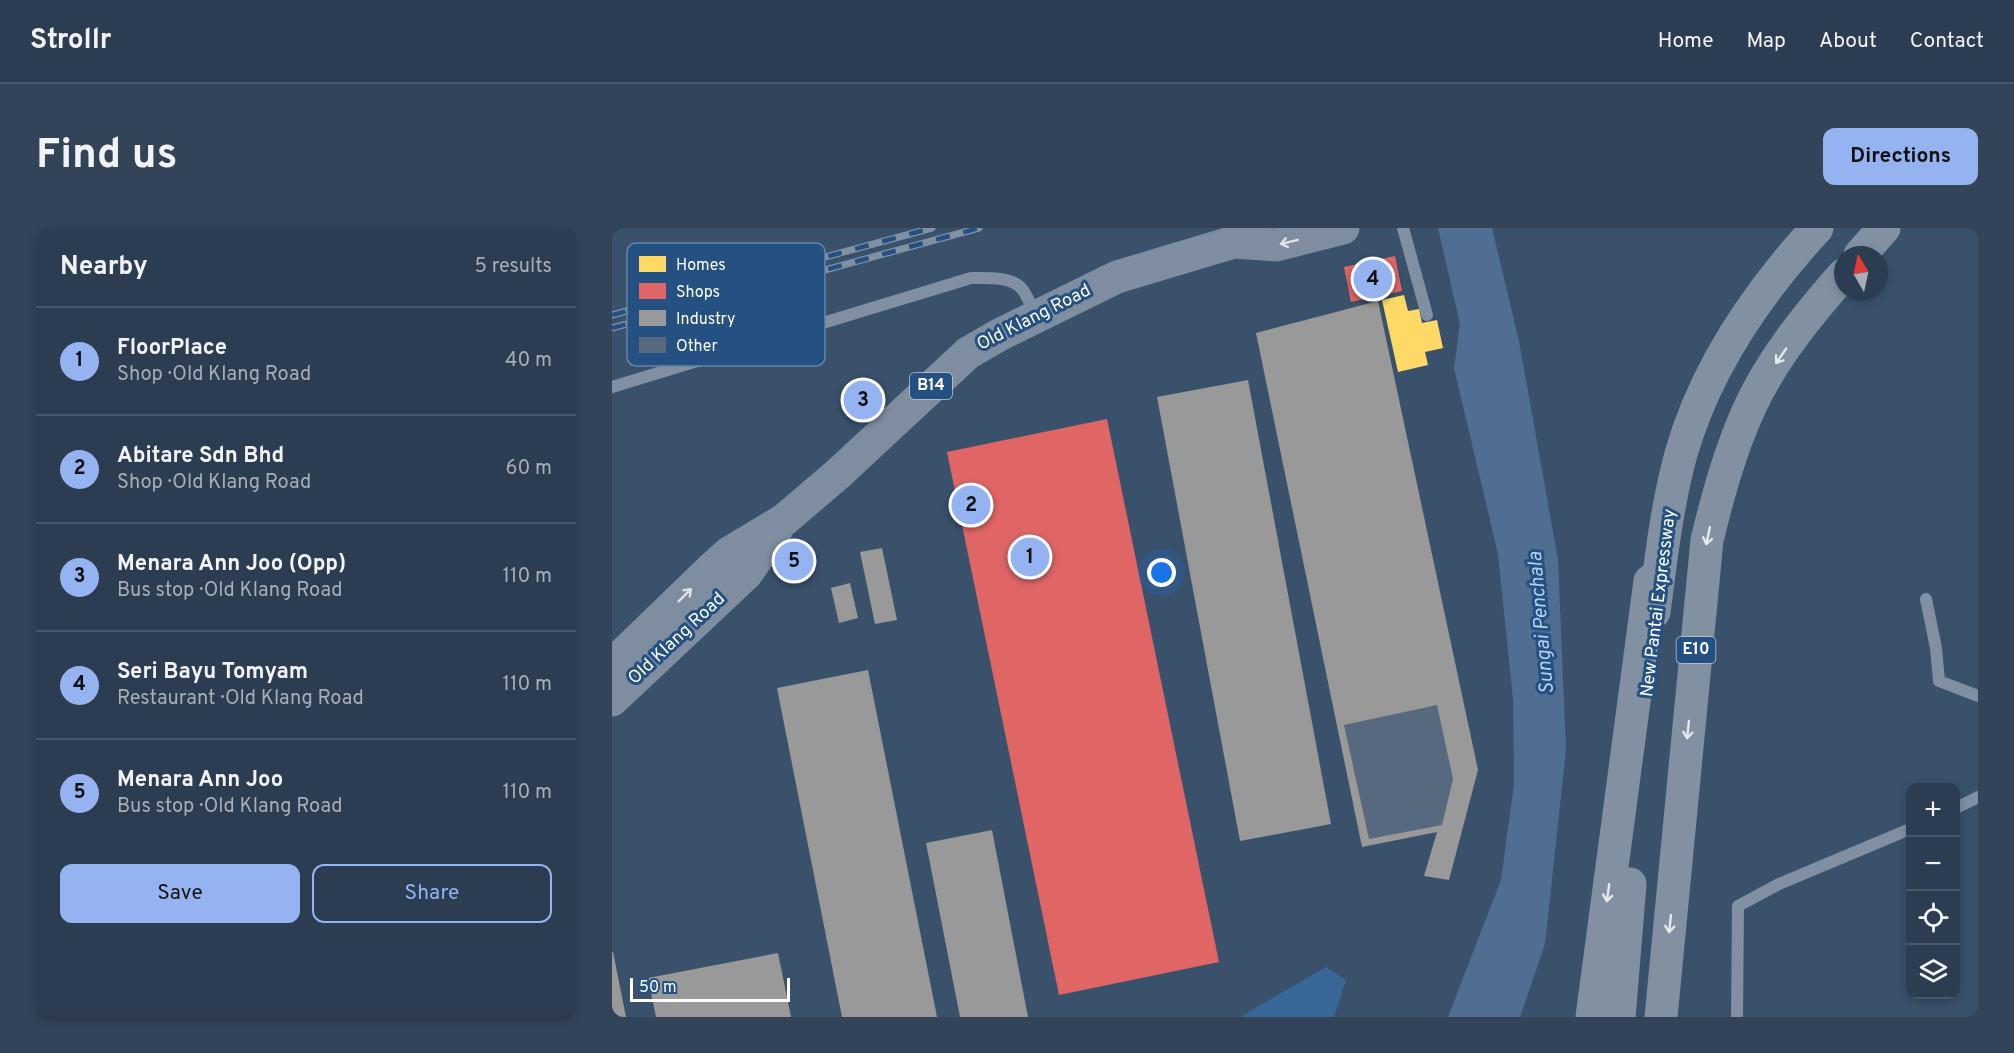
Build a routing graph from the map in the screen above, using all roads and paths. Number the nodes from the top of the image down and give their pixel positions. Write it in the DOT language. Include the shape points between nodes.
graph roads {
  1 [pos="1343,228"];
  2 [pos="1403,228"];
  3 [pos="1817,228"];
  4 [pos="1836,228"];
  5 [pos="1884,228"];
  6 [pos="1242,235"];
  7 [pos="1868,246"];
  8 [pos="1834,285"];
  9 [pos="1427,315"];
  10 [pos="1036,316"];
  11 [pos="825,322"];
  12 [pos="681,366"];
  13 [pos="612,387"];
  14 [pos="784,520"];
  15 [pos="1926,599"];
  16 [pos="662,619"];
  17 [pos="612,631"];
  18 [pos="612,665"];
  19 [pos="1978,696"];
  20 [pos="612,700"];
  21 [pos="1978,797"];
  22 [pos="1960,806"];
  23 [pos="1906,831"];
  24 [pos="1592,1017"];
  25 [pos="1619,1017"];
  26 [pos="1661,1017"];
  27 [pos="1737,1017"];
  1 -- 6 [label="main road, Old Klang Road / B14, one-way" via="1276,245"];
  2 -- 9 [label="lane"];
  3 -- 25 [label="highway, New Pantai Expressway / E10, bridge" via="1789,258 1710,377 1681,453 1664,534 1654,612"];
  4 -- 24 [label="highway, one-way" via="1797,250 1762,279 1701,388 1674,456 1657,532"];
  5 -- 7 [label="highway"];
  6 -- 10 [label="main road, Old Klang Road / B14" via="1117,277"];
  8 -- 26 [label="highway, E10, one-way" via="1807,318 1749,408 1724,474 1707,540"];
  10 -- 11 [label="lane" via="1021,287 1008,281 971,278"];
  10 -- 14 [label="main road, Old Klang Road / B14" via="968,352"];
  12 -- 13 [label="lane"];
  16 -- 14 [label="main road, Old Klang Road / B14, one-way" via="729,553"];
  14 -- 20 [label="main road, Old Klang Road / B14" via="746,574"];
  15 -- 19 [label="lane" via="1939,681"];
  16 -- 17 [label="main road"];
  16 -- 18 [label="main road, Old Klang Road / B14"];
  21 -- 22 [label="lane"];
  23 -- 27 [label="lane" via="1779,884 1738,906"];
}
